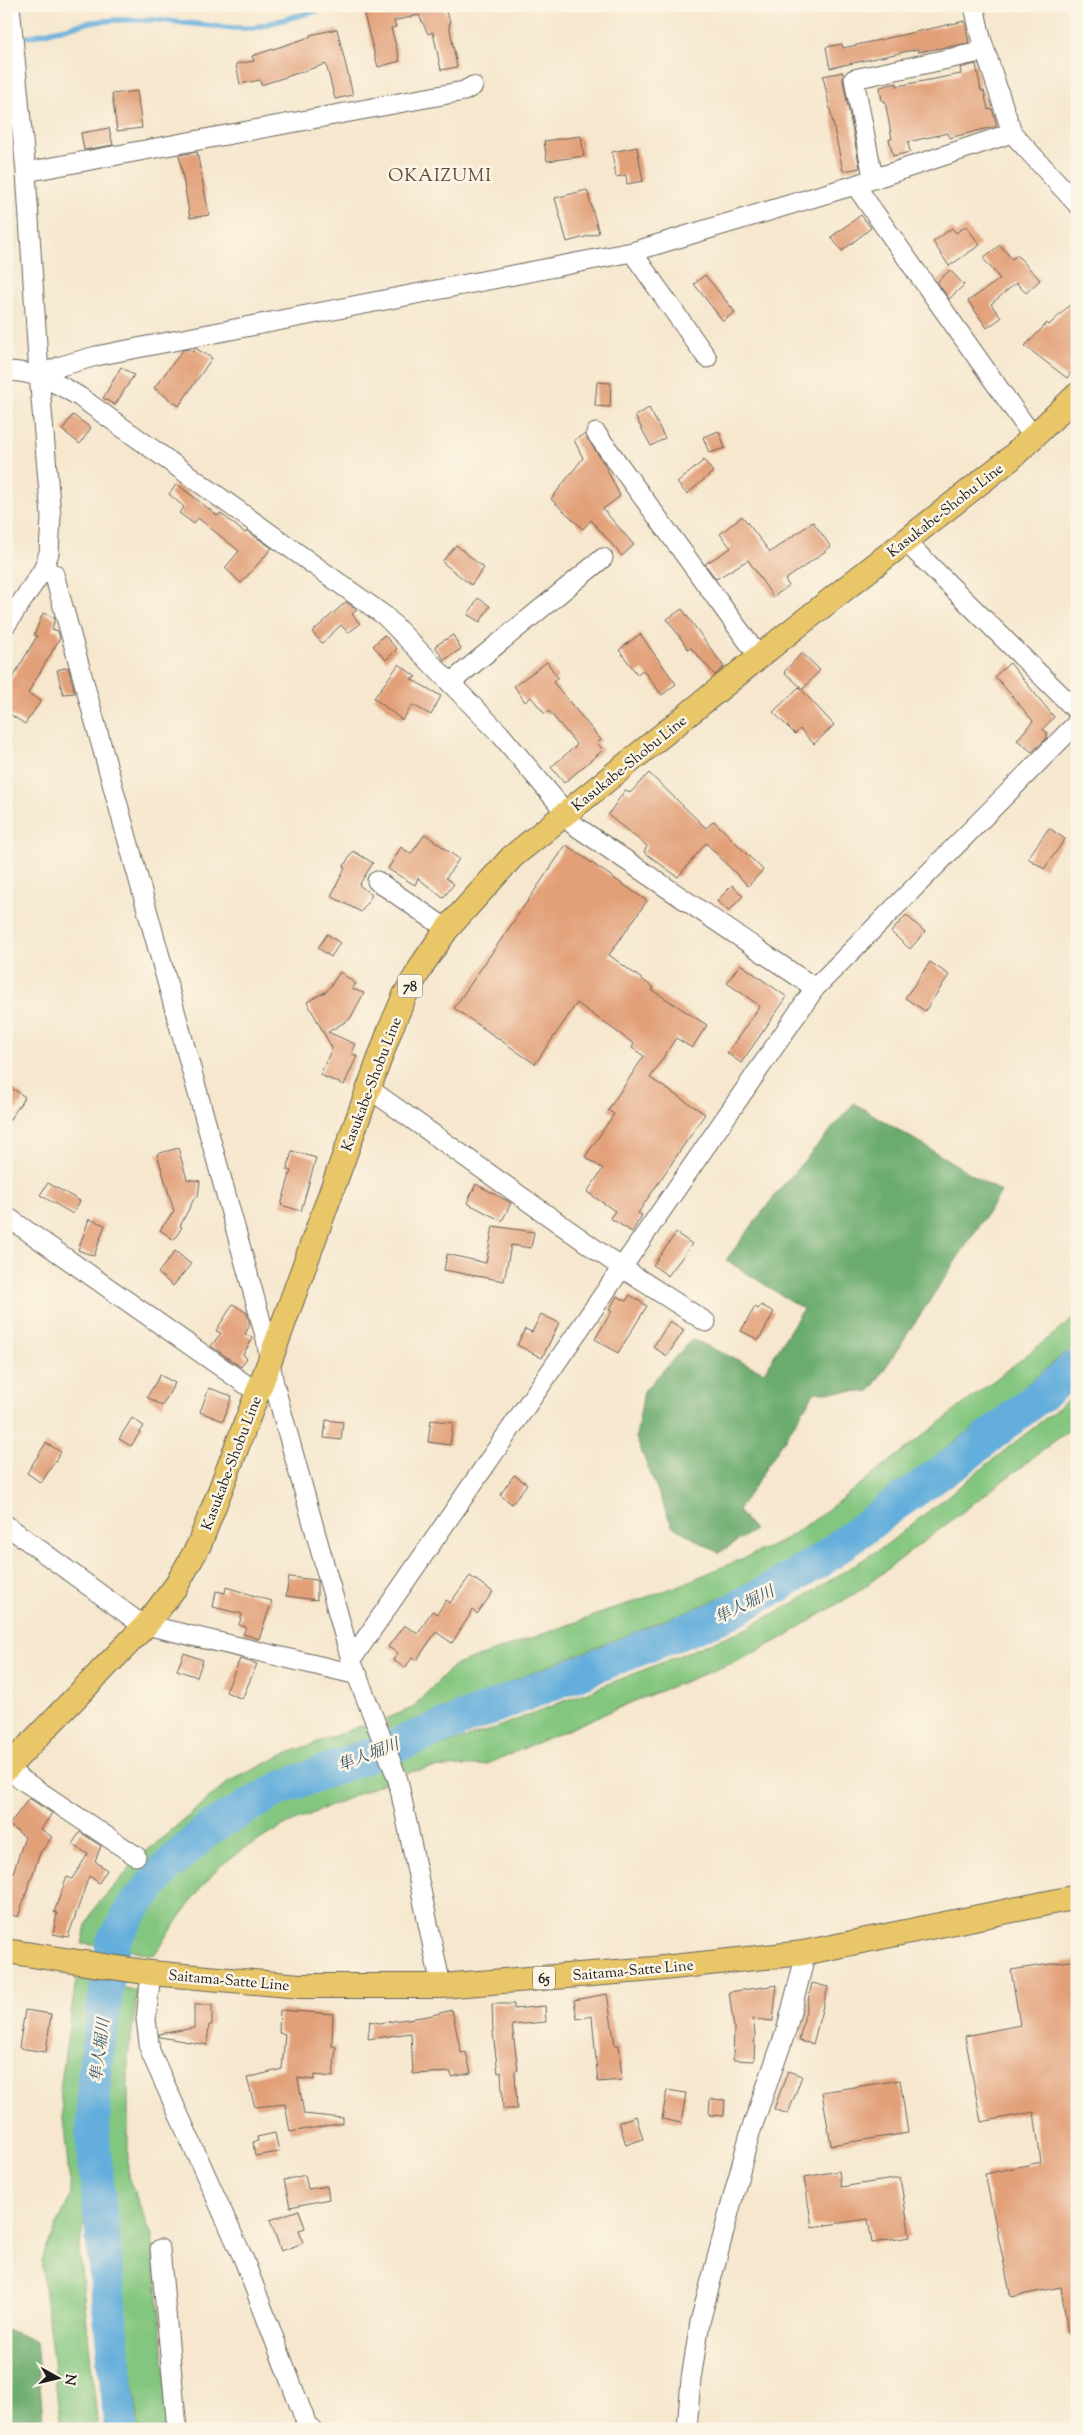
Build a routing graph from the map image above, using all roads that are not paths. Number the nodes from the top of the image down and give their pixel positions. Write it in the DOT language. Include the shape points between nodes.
graph roads {
  1 [pos="10,6"];
  2 [pos="974,6"];
  3 [pos="985,51"];
  4 [pos="473,86"];
  5 [pos="1012,133"];
  6 [pos="26,172"];
  7 [pos="873,177"];
  8 [pos="855,185"];
  9 [pos="1077,204"];
  10 [pos="632,252"];
  11 [pos="707,358"];
  12 [pos="6,371"];
  13 [pos="39,375"];
  14 [pos="1077,395"];
  15 [pos="596,433"];
  16 [pos="1034,438"];
  17 [pos="905,541"];
  18 [pos="603,558"];
  19 [pos="43,570"];
  20 [pos="6,625"];
  21 [pos="759,657"];
  22 [pos="450,683"];
  23 [pos="1077,711"];
  24 [pos="1077,723"];
  25 [pos="564,815"];
  26 [pos="377,880"];
  27 [pos="447,929"];
  28 [pos="815,988"];
  29 [pos="368,1088"];
  30 [pos="6,1216"];
  31 [pos="622,1268"];
  32 [pos="706,1322"];
  33 [pos="269,1363"];
  34 [pos="258,1394"];
  35 [pos="6,1525"];
  36 [pos="146,1625"];
  37 [pos="355,1668"];
  38 [pos="6,1769"];
  39 [pos="136,1856"];
  40 [pos="1077,1897"];
  41 [pos="6,1951"];
  42 [pos="803,1953"];
  43 [pos="151,1973"];
  44 [pos="441,1986"];
  45 [pos="160,2249"];
  46 [pos="177,2429"];
  47 [pos="312,2429"];
  48 [pos="687,2429"];
  1 -- 6 [label="street"];
  2 -- 3 [label="street"];
  3 -- 5 [label="street"];
  3 -- 7 [label="street" via="854,79"];
  4 -- 6 [label="street" via="454,93"];
  5 -- 7 [label="street"];
  5 -- 9 [label="street"];
  6 -- 13 [label="street"];
  7 -- 8 [label="street"];
  8 -- 10 [label="street"];
  8 -- 16 [label="street"];
  10 -- 11 [label="street"];
  10 -- 13 [label="street" via="96,356"];
  12 -- 13 [label="street"];
  13 -- 19 [label="street" via="50,516 49,554"];
  13 -- 22 [label="street" via="80,397 385,616"];
  14 -- 16 [label="main road, Kasukabe-Shobu Line / 78"];
  15 -- 21 [label="street"];
  16 -- 17 [label="main road, Kasukabe-Shobu Line / 78"];
  17 -- 21 [label="main road, Kasukabe-Shobu Line / 78"];
  17 -- 23 [label="street"];
  18 -- 22 [label="street"];
  19 -- 20 [label="street"];
  19 -- 33 [label="street" via="54,574 260,1320"];
  21 -- 25 [label="main road, Kasukabe-Shobu Line / 78"];
  22 -- 25 [label="street" via="500,734 558,803"];
  24 -- 28 [label="street"];
  25 -- 27 [label="main road, Kasukabe-Shobu Line / 78" via="512,857"];
  25 -- 28 [label="street" via="601,845"];
  26 -- 27 [label="street"];
  27 -- 29 [label="main road, Kasukabe-Shobu Line / 78" via="406,995"];
  28 -- 31 [label="street"];
  29 -- 31 [label="street"];
  29 -- 33 [label="main road, Kasukabe-Shobu Line / 78"];
  30 -- 34 [label="street"];
  31 -- 32 [label="street"];
  31 -- 37 [label="street"];
  33 -- 34 [label="main road, Kasukabe-Shobu Line / 78"];
  33 -- 37 [label="street"];
  34 -- 36 [label="main road, Kasukabe-Shobu Line / 78" via="199,1545 176,1586"];
  35 -- 36 [label="street"];
  36 -- 37 [label="street"];
  36 -- 38 [label="main road, Kasukabe-Shobu Line / 78"];
  37 -- 44 [label="street" via="398,1780"];
  38 -- 39 [label="street"];
  40 -- 42 [label="main road, Saitama-Satte Line / 65"];
  41 -- 43 [label="main road, Saitama-Satte Line / 65"];
  42 -- 44 [label="main road, Saitama-Satte Line / 65"];
  42 -- 48 [label="street" via="803,1965 786,2031 750,2133 700,2322"];
  43 -- 44 [label="main road, Saitama-Satte Line / 65" via="300,1986"];
  43 -- 47 [label="street" via="146,2019 150,2052 244,2260 307,2425"];
  45 -- 46 [label="street"];
}
